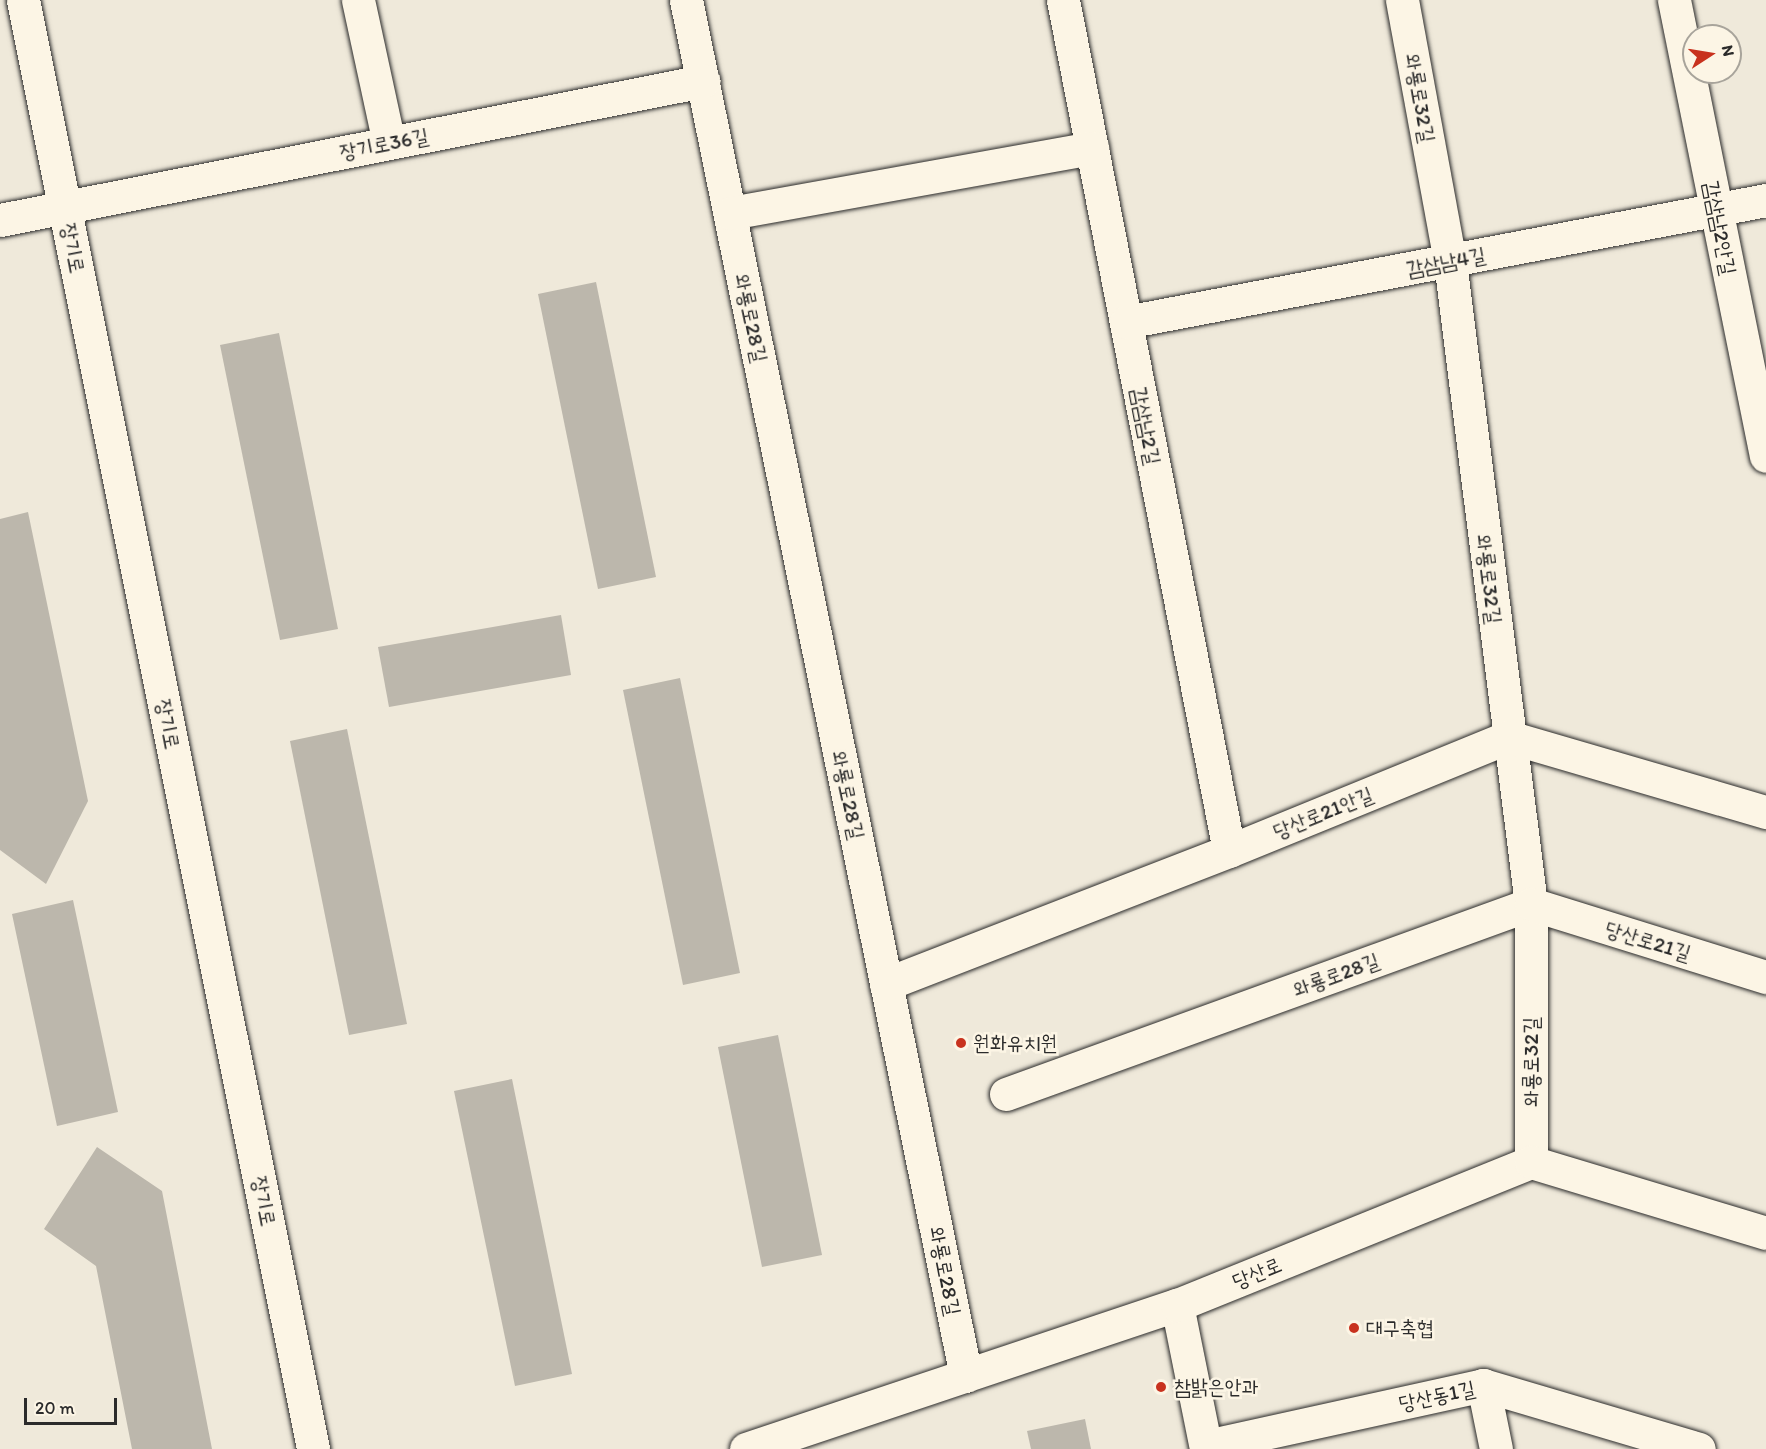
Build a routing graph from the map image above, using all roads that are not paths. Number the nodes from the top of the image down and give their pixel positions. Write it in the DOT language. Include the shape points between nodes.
graph roads {
  1 [pos="23,0"];
  2 [pos="358,0"];
  3 [pos="686,0"];
  4 [pos="1063,0"];
  5 [pos="1402,0"];
  6 [pos="1674,0"];
  7 [pos="703,81"];
  8 [pos="389,143"];
  9 [pos="1092,148"];
  10 [pos="1766,200"];
  11 [pos="65,208"];
  12 [pos="1716,210"];
  13 [pos="730,213"];
  14 [pos="0,220"];
  15 [pos="1449,261"];
  16 [pos="1126,322"];
  17 [pos="1766,456"];
  18 [pos="1509,737"];
  19 [pos="1766,812"];
  20 [pos="1229,851"];
  21 [pos="1531,904"];
  22 [pos="1766,977"];
  23 [pos="886,984"];
  24 [pos="1006,1094"];
  25 [pos="1531,1162"];
  26 [pos="1766,1233"];
  27 [pos="1177,1305"];
  28 [pos="966,1376"];
  29 [pos="1483,1385"];
  30 [pos="1206,1448"];
  31 [pos="313,1449"];
  32 [pos="746,1449"];
  33 [pos="1496,1449"];
  34 [pos="1699,1449"];
  1 -- 11 [label="street, 장기로"];
  2 -- 8 [label="street"];
  3 -- 7 [label="street, 와룡로28길"];
  4 -- 9 [label="street, 감삼남2길"];
  5 -- 15 [label="street, 와룡로32길"];
  6 -- 12 [label="street, 감삼남2안길"];
  7 -- 8 [label="street, 장기로36길"];
  7 -- 13 [label="street, 와룡로28길"];
  8 -- 11 [label="street, 장기로36길"];
  9 -- 13 [label="street"];
  9 -- 16 [label="street, 감삼남2길"];
  10 -- 12 [label="street, 감삼남4길"];
  11 -- 14 [label="street, 장기로36길"];
  11 -- 31 [label="street, 장기로"];
  12 -- 15 [label="street, 감삼남4길"];
  12 -- 17 [label="street, 감삼남2안길"];
  13 -- 23 [label="street, 와룡로28길"];
  15 -- 16 [label="street, 감삼남4길"];
  15 -- 18 [label="street, 와룡로32길"];
  16 -- 20 [label="street, 감삼남2길"];
  18 -- 19 [label="street"];
  18 -- 20 [label="street, 당산로21안길"];
  18 -- 21 [label="street, 와룡로32길"];
  20 -- 23 [label="street, 당산로21안길"];
  21 -- 22 [label="street, 당산로21길"];
  21 -- 24 [label="street, 와룡로28길"];
  21 -- 25 [label="street, 와룡로32길"];
  23 -- 28 [label="street, 와룡로28길"];
  25 -- 26 [label="street"];
  25 -- 27 [label="street, 당산로"];
  27 -- 28 [label="street, 당산로"];
  27 -- 30 [label="street"];
  28 -- 32 [label="street, 당산로"];
  29 -- 30 [label="street, 당산동1길"];
  29 -- 33 [label="street"];
  29 -- 34 [label="street, 당산동1길"];
}
